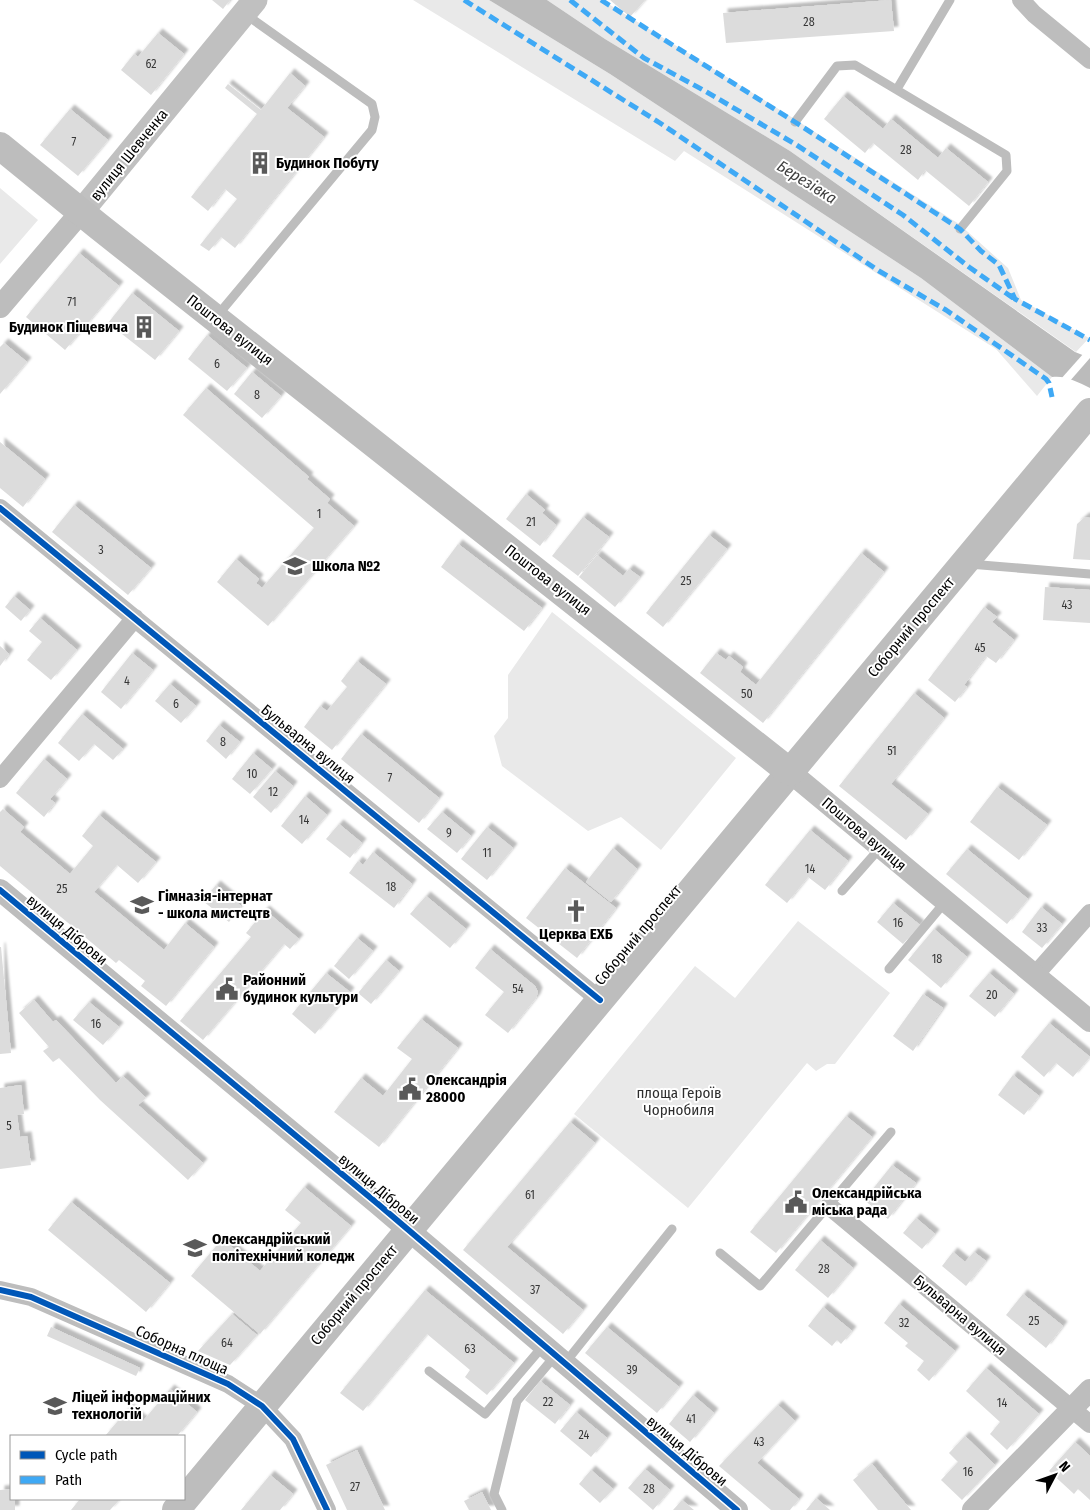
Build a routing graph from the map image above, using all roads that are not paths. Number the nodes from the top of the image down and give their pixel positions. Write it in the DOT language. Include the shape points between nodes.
graph roads {
  1 [pos="950,0"];
  2 [pos="1021,0"];
  3 [pos="249,7"];
  4 [pos="1090,60"];
  5 [pos="897,89"];
  6 [pos="795,122"];
  7 [pos="0,146"];
  8 [pos="81,212"];
  9 [pos="960,229"];
  10 [pos="0,307"];
  11 [pos="215,318"];
  12 [pos="1082,421"];
  13 [pos="0,508"];
  14 [pos="964,564"];
  15 [pos="1090,574"];
  16 [pos="135,618"];
  17 [pos="790,772"];
  18 [pos="0,779"];
  19 [pos="880,848"];
  20 [pos="0,890"];
  21 [pos="842,891"];
  22 [pos="946,902"];
  23 [pos="1090,913"];
  24 [pos="890,969"];
  25 [pos="1035,975"];
  26 [pos="600,1000"];
  27 [pos="1090,1021"];
  28 [pos="891,1132"];
  29 [pos="829,1206"];
  30 [pos="672,1229"];
  31 [pos="408,1230"];
  32 [pos="720,1253"];
  33 [pos="0,1290"];
  34 [pos="554,1355"];
  35 [pos="429,1370"];
  36 [pos="1090,1390"];
  37 [pos="262,1406"];
  38 [pos="1072,1409"];
  39 [pos="1090,1424"];
  40 [pos="185,1499"];
  41 [pos="184,1500"];
  42 [pos="176,1510"];
  43 [pos="327,1510"];
  44 [pos="502,1510"];
  45 [pos="737,1510"];
  46 [pos="974,1510"];
  1 -- 5 [label="lane"];
  2 -- 4 [label="street"];
  3 -- 8 [label="main road, вулиця Шевченка"];
  3 -- 11 [label="lane" via="372,104 375,117 372,130"];
  5 -- 6 [label="lane" via="855,65 836,66"];
  5 -- 9 [label="lane" via="1006,155 1006,171"];
  7 -- 8 [label="main road, Поштова вулиця"];
  8 -- 10 [label="street, вулиця Шевченка"];
  8 -- 11 [label="main road, Поштова вулиця"];
  11 -- 17 [label="main road, Поштова вулиця"];
  12 -- 14 [label="main road, Соборний проспект"];
  13 -- 16 [label="street, Бульварна вулиця"];
  14 -- 15 [label="lane"];
  14 -- 17 [label="main road, Соборний проспект"];
  16 -- 18 [label="street"];
  16 -- 26 [label="street, Бульварна вулиця"];
  17 -- 19 [label="street, Поштова вулиця"];
  17 -- 26 [label="main road, Соборний проспект"];
  19 -- 21 [label="lane"];
  19 -- 22 [label="street, Поштова вулиця"];
  20 -- 31 [label="street, вулиця Діброви"];
  22 -- 24 [label="lane"];
  22 -- 25 [label="street, Поштова вулиця"];
  23 -- 25 [label="street"];
  25 -- 27 [label="street, Поштова вулиця"];
  26 -- 31 [label="main road, Соборний проспект"];
  28 -- 29 [label="lane"];
  29 -- 32 [label="lane" via="760,1286"];
  29 -- 38 [label="street, Бульварна вулиця"];
  30 -- 34 [label="lane"];
  31 -- 34 [label="street, вулиця Діброви"];
  31 -- 37 [label="main road, Соборний проспект"];
  33 -- 37 [label="street, Соборна площа" via="31,1297 228,1384"];
  34 -- 35 [label="lane" via="485,1414"];
  34 -- 44 [label="lane" via="517,1401 494,1494"];
  34 -- 45 [label="street, вулиця Діброви"];
  36 -- 38 [label="street"];
  37 -- 40 [label="main road, Соборний проспект"];
  37 -- 43 [label="street, Соборна площа" via="292,1439"];
  38 -- 39 [label="street, Бульварна вулиця"];
  38 -- 46 [label="street"];
  41 -- 42 [label="main road, Соборний проспект"];
}
